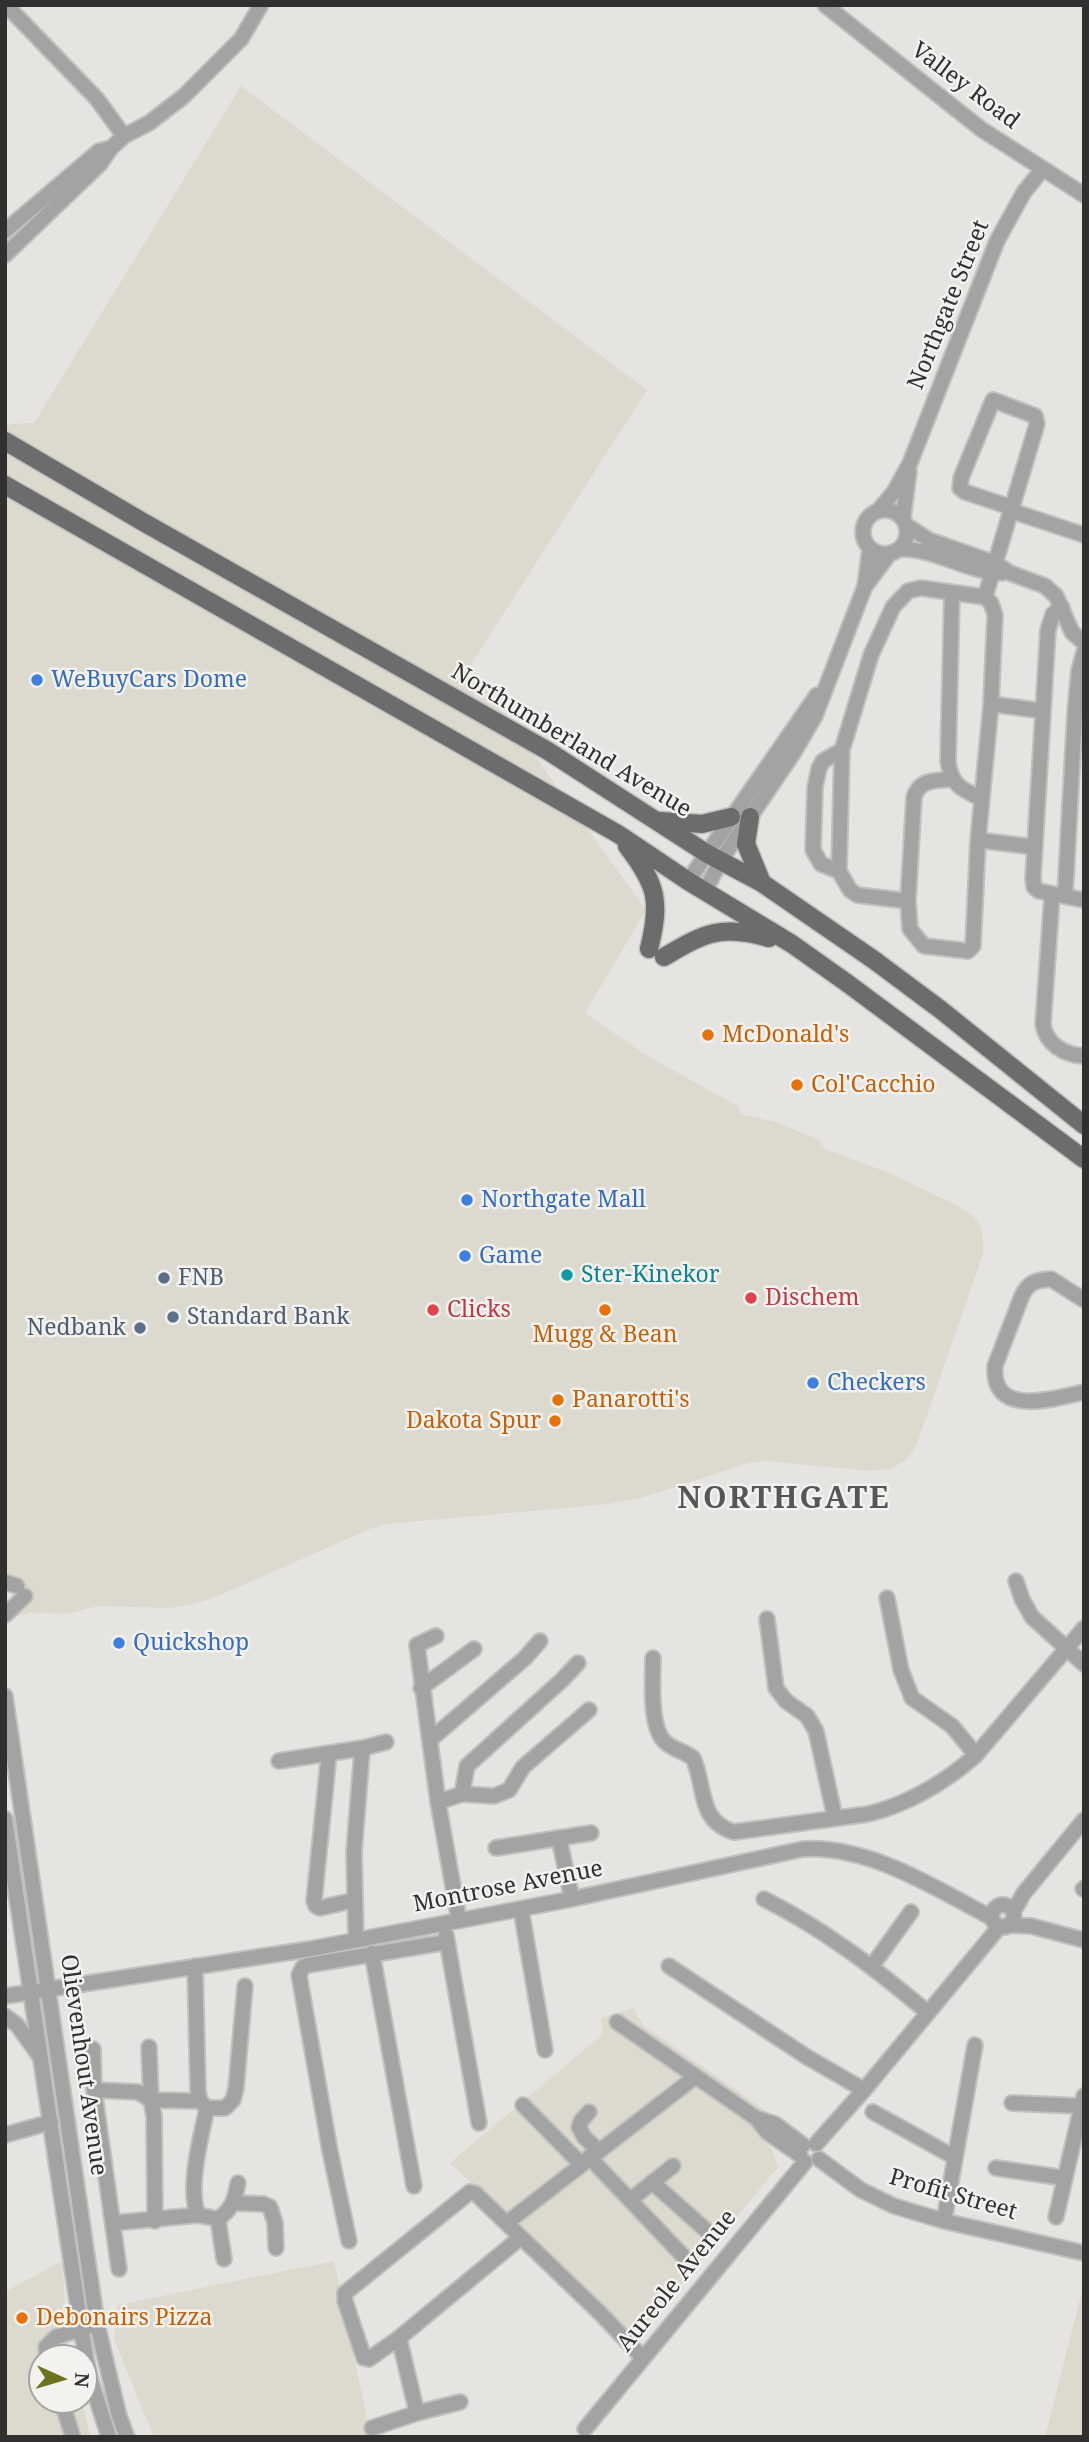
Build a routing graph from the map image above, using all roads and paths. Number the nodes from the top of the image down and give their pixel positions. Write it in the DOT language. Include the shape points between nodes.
graph roads {
  1 [pos="6,5"];
  2 [pos="261,5"];
  3 [pos="825,5"];
  4 [pos="111,116"];
  5 [pos="149,123"];
  6 [pos="124,136"];
  7 [pos="111,148"];
  8 [pos="1042,170"];
  9 [pos="1084,195"];
  10 [pos="5,232"];
  11 [pos="5,255"];
  12 [pos="5,441"];
  13 [pos="910,463"];
  14 [pos="5,485"];
  15 [pos="1010,508"];
  16 [pos="879,510"];
  17 [pos="904,521"];
  18 [pos="1084,535"];
  19 [pos="870,548"];
  20 [pos="936,549"];
  21 [pos="895,551"];
  22 [pos="994,568"];
  23 [pos="865,586"];
  24 [pos="952,592"];
  25 [pos="985,597"];
  26 [pos="1062,607"];
  27 [pos="1084,643"];
  28 [pos="1084,652"];
  29 [pos="991,704"];
  30 [pos="1043,711"];
  31 [pos="842,750"];
  32 [pos="951,779"];
  33 [pos="982,799"];
  34 [pos="741,817"];
  35 [pos="656,821"];
  36 [pos="618,834"];
  37 [pos="978,840"];
  38 [pos="1034,847"];
  39 [pos="713,857"];
  40 [pos="839,871"];
  41 [pos="688,881"];
  42 [pos="762,883"];
  43 [pos="705,891"];
  44 [pos="1058,896"];
  45 [pos="908,901"];
  46 [pos="1084,901"];
  47 [pos="793,944"];
  48 [pos="1084,1056"];
  49 [pos="1084,1125"];
  50 [pos="1084,1159"];
  51 [pos="1084,1300"];
  52 [pos="1084,1392"];
  53 [pos="1016,1581"];
  54 [pos="16,1588"];
  55 [pos="887,1598"];
  56 [pos="5,1615"];
  57 [pos="767,1619"];
  58 [pos="1084,1628"];
  59 [pos="436,1636"];
  60 [pos="540,1641"];
  61 [pos="474,1649"];
  62 [pos="1066,1650"];
  63 [pos="653,1658"];
  64 [pos="578,1663"];
  65 [pos="1084,1664"];
  66 [pos="421,1688"];
  67 [pos="5,1696"];
  68 [pos="589,1710"];
  69 [pos="430,1740"];
  70 [pos="386,1742"];
  71 [pos="363,1748"];
  72 [pos="329,1753"];
  73 [pos="976,1755"];
  74 [pos="279,1761"];
  75 [pos="462,1794"];
  76 [pos="438,1802"];
  77 [pos="835,1818"];
  78 [pos="5,1819"];
  79 [pos="1084,1820"];
  80 [pos="591,1833"];
  81 [pos="559,1838"];
  82 [pos="496,1847"];
  83 [pos="572,1899"];
  84 [pos="764,1899"];
  85 [pos="355,1900"];
  86 [pos="521,1909"];
  87 [pos="911,1912"];
  88 [pos="1003,1917"];
  89 [pos="452,1922"];
  90 [pos="356,1940"];
  91 [pos="1084,1940"];
  92 [pos="447,1942"];
  93 [pos="372,1953"];
  94 [pos="195,1966"];
  95 [pos="669,1966"];
  96 [pos="872,1966"];
  97 [pos="245,1986"];
  98 [pos="49,1987"];
  99 [pos="32,1990"];
  100 [pos="5,1996"];
  101 [pos="928,2012"];
  102 [pos="5,2016"];
  103 [pos="617,2022"];
  104 [pos="975,2045"];
  105 [pos="149,2047"];
  106 [pos="93,2049"];
  107 [pos="545,2050"];
  108 [pos="41,2059"];
  109 [pos="695,2077"];
  110 [pos="94,2090"];
  111 [pos="864,2090"];
  112 [pos="151,2100"];
  113 [pos="1082,2101"];
  114 [pos="1012,2103"];
  115 [pos="204,2104"];
  116 [pos="523,2105"];
  117 [pos="589,2112"];
  118 [pos="873,2112"];
  119 [pos="51,2122"];
  120 [pos="479,2123"];
  121 [pos="5,2135"];
  122 [pos="809,2153"];
  123 [pos="589,2157"];
  124 [pos="954,2157"];
  125 [pos="673,2166"];
  126 [pos="996,2168"];
  127 [pos="1063,2178"];
  128 [pos="652,2182"];
  129 [pos="238,2183"];
  130 [pos="414,2186"];
  131 [pos="630,2200"];
  132 [pos="234,2203"];
  133 [pos="198,2216"];
  134 [pos="1056,2217"];
  135 [pos="513,2218"];
  136 [pos="218,2219"];
  137 [pos="155,2221"];
  138 [pos="944,2221"];
  139 [pos="113,2223"];
  140 [pos="708,2232"];
  141 [pos="520,2238"];
  142 [pos="349,2241"];
  143 [pos="276,2248"];
  144 [pos="1084,2253"];
  145 [pos="224,2259"];
  146 [pos="687,2259"];
  147 [pos="120,2269"];
  148 [pos="97,2324"];
  149 [pos="81,2328"];
  150 [pos="398,2339"];
  151 [pos="48,2344"];
  152 [pos="643,2358"];
  153 [pos="460,2402"];
  154 [pos="417,2413"];
  155 [pos="66,2414"];
  156 [pos="372,2428"];
  157 [pos="585,2429"];
  158 [pos="73,2437"];
  159 [pos="109,2437"];
  160 [pos="127,2437"];
  1 -- 4 [label="street"];
  2 -- 5 [label="street" via="241,39 184,96"];
  3 -- 8 [label="street, Valley Road" via="981,129"];
  4 -- 5 [label="street"];
  4 -- 6 [label="street"];
  5 -- 6 [label="street"];
  6 -- 7 [label="street"];
  7 -- 10 [label="street" via="99,151"];
  7 -- 11 [label="street"];
  8 -- 9 [label="street, Valley Road"];
  8 -- 13 [label="street, Northgate Street" via="997,241"];
  12 -- 35 [label="main road, Northumberland Avenue" via="548,751"];
  13 -- 16 [label="street, Northgate Street"];
  13 -- 17 [label="street, Northgate Street"];
  14 -- 36 [label="main road"];
  15 -- 15 [label="street" via="1037,424 1029,413 993,400 961,488"];
  15 -- 18 [label="street"];
  15 -- 22 [label="street"];
  16 -- 17 [label="street" via="891,510"];
  16 -- 19 [label="street" via="863,528"];
  17 -- 20 [label="street"];
  17 -- 21 [label="street" via="906,539"];
  19 -- 21 [label="street"];
  19 -- 23 [label="street"];
  20 -- 21 [label="street"];
  20 -- 22 [label="street"];
  21 -- 23 [label="street"];
  22 -- 25 [label="street"];
  22 -- 26 [label="street" via="1045,586"];
  23 -- 34 [label="street" via="808,727"];
  24 -- 25 [label="street"];
  24 -- 31 [label="street" via="912,589 893,607 871,654"];
  24 -- 32 [label="street"];
  25 -- 29 [label="street" via="995,615"];
  26 -- 27 [label="street" via="1072,632"];
  26 -- 30 [label="street" via="1048,625"];
  28 -- 44 [label="street"];
  29 -- 30 [label="street"];
  29 -- 33 [label="street"];
  30 -- 38 [label="street"];
  31 -- 40 [label="street"];
  31 -- 40 [label="street" via="818,768 813,850 821,864"];
  32 -- 33 [label="street"];
  32 -- 45 [label="street" via="924,782 917,788"];
  33 -- 37 [label="street"];
  34 -- 35 [label="main road" via="702,824"];
  34 -- 39 [label="street"];
  34 -- 42 [label="main road"];
  35 -- 39 [label="main road, Northumberland Avenue"];
  36 -- 41 [label="main road"];
  36 -- 47 [label="main road" via="653,889 656,953 729,930"];
  37 -- 38 [label="street"];
  37 -- 45 [label="street" via="973,946 968,951 925,946 917,940 910,929"];
  38 -- 44 [label="street" via="1034,887"];
  39 -- 41 [label="street"];
  39 -- 42 [label="main road, Northumberland Avenue"];
  39 -- 43 [label="street"];
  40 -- 45 [label="street" via="857,895"];
  41 -- 43 [label="main road"];
  42 -- 49 [label="main road, Northumberland Avenue" via="941,1010"];
  43 -- 47 [label="main road"];
  44 -- 46 [label="street"];
  44 -- 48 [label="street" via="1043,1024 1045,1034 1061,1050"];
  47 -- 50 [label="main road"];
  51 -- 52 [label="street" via="1051,1279 1030,1283 994,1376 1003,1392 1020,1402"];
  53 -- 62 [label="street" via="1026,1609"];
  54 -- 56 [label="street"];
  55 -- 73 [label="street" via="901,1670 912,1698 952,1726"];
  57 -- 77 [label="street" via="776,1688 786,1702 807,1716 816,1731"];
  58 -- 62 [label="street"];
  59 -- 66 [label="street" via="417,1645"];
  60 -- 69 [label="street"];
  61 -- 66 [label="street"];
  62 -- 65 [label="street"];
  62 -- 73 [label="street"];
  63 -- 77 [label="street" via="657,1727 662,1739 692,1758 715,1823 734,1832"];
  64 -- 75 [label="street" via="467,1766"];
  66 -- 69 [label="street"];
  67 -- 98 [label="street, Olievenhout Avenue"];
  68 -- 75 [label="street" via="523,1767 509,1790 494,1796"];
  69 -- 76 [label="street"];
  70 -- 71 [label="street"];
  71 -- 72 [label="street"];
  71 -- 85 [label="street"];
  72 -- 74 [label="street"];
  72 -- 85 [label="street" via="314,1901 320,1908"];
  73 -- 77 [label="street" via="930,1788 887,1809"];
  75 -- 76 [label="street"];
  76 -- 89 [label="street"];
  78 -- 99 [label="street, Olievenhout Avenue"];
  79 -- 88 [label="street, Aureole Avenue"];
  80 -- 81 [label="street"];
  81 -- 82 [label="street"];
  81 -- 83 [label="street"];
  83 -- 86 [label="street, Montrose Avenue"];
  83 -- 88 [label="street, Montrose Avenue" via="815,1848 867,1857"];
  84 -- 96 [label="street"];
  85 -- 90 [label="street"];
  86 -- 89 [label="street, Montrose Avenue"];
  86 -- 107 [label="street"];
  87 -- 96 [label="street"];
  88 -- 91 [label="street, Montrose Avenue"];
  88 -- 101 [label="street, Aureole Avenue"];
  89 -- 90 [label="street, Montrose Avenue"];
  89 -- 92 [label="street"];
  90 -- 94 [label="street, Montrose Avenue"];
  92 -- 93 [label="street"];
  92 -- 120 [label="street"];
  93 -- 130 [label="street"];
  93 -- 142 [label="street" via="307,1965 299,1975"];
  94 -- 98 [label="street, Montrose Avenue"];
  94 -- 115 [label="street" via="198,2091"];
  95 -- 111 [label="street"];
  96 -- 101 [label="street"];
  97 -- 115 [label="street" via="233,2100 225,2108"];
  98 -- 99 [label="street, Montrose Avenue"];
  98 -- 148 [label="street, Olievenhout Avenue"];
  99 -- 100 [label="street, Montrose Avenue"];
  99 -- 108 [label="street, Olievenhout Avenue"];
  101 -- 111 [label="street, Aureole Avenue"];
  102 -- 108 [label="street"];
  103 -- 109 [label="street, Profit Street"];
  104 -- 124 [label="street"];
  105 -- 112 [label="street"];
  106 -- 110 [label="street"];
  108 -- 119 [label="street, Olievenhout Avenue"];
  109 -- 122 [label="street, Profit Street" via="756,2118 767,2132"];
  109 -- 123 [label="street"];
  110 -- 112 [label="street" via="138,2092"];
  110 -- 139 [label="street"];
  111 -- 122 [label="street, Aureole Avenue"];
  112 -- 115 [label="street"];
  112 -- 137 [label="street"];
  113 -- 114 [label="street"];
  113 -- 127 [label="street"];
  115 -- 133 [label="street" via="195,2183"];
  116 -- 123 [label="street"];
  117 -- 123 [label="street" via="579,2127"];
  118 -- 124 [label="street"];
  119 -- 121 [label="street"];
  119 -- 149 [label="street, Olievenhout Avenue"];
  122 -- 138 [label="street, Profit Street" via="861,2190"];
  122 -- 152 [label="street, Aureole Avenue"];
  123 -- 131 [label="street"];
  123 -- 135 [label="street"];
  124 -- 138 [label="street"];
  125 -- 128 [label="street"];
  126 -- 127 [label="street"];
  127 -- 134 [label="street"];
  128 -- 131 [label="street"];
  128 -- 140 [label="street"];
  129 -- 132 [label="street"];
  131 -- 146 [label="street"];
  132 -- 136 [label="street"];
  132 -- 143 [label="street" via="270,2207"];
  133 -- 136 [label="street"];
  133 -- 137 [label="street"];
  136 -- 145 [label="street"];
  137 -- 139 [label="street"];
  138 -- 144 [label="street, Profit Street"];
  139 -- 147 [label="street"];
  141 -- 150 [label="street"];
  141 -- 150 [label="street" via="470,2192 345,2293 364,2358 369,2360"];
  141 -- 152 [label="street"];
  148 -- 149 [label="street"];
  148 -- 160 [label="street, Olievenhout Avenue"];
  149 -- 151 [label="street"];
  149 -- 159 [label="street, Olievenhout Avenue" via="89,2375"];
  150 -- 154 [label="street"];
  152 -- 157 [label="street, Aureole Avenue"];
  153 -- 154 [label="street"];
  154 -- 156 [label="street"];
  155 -- 158 [label="street"];
}
